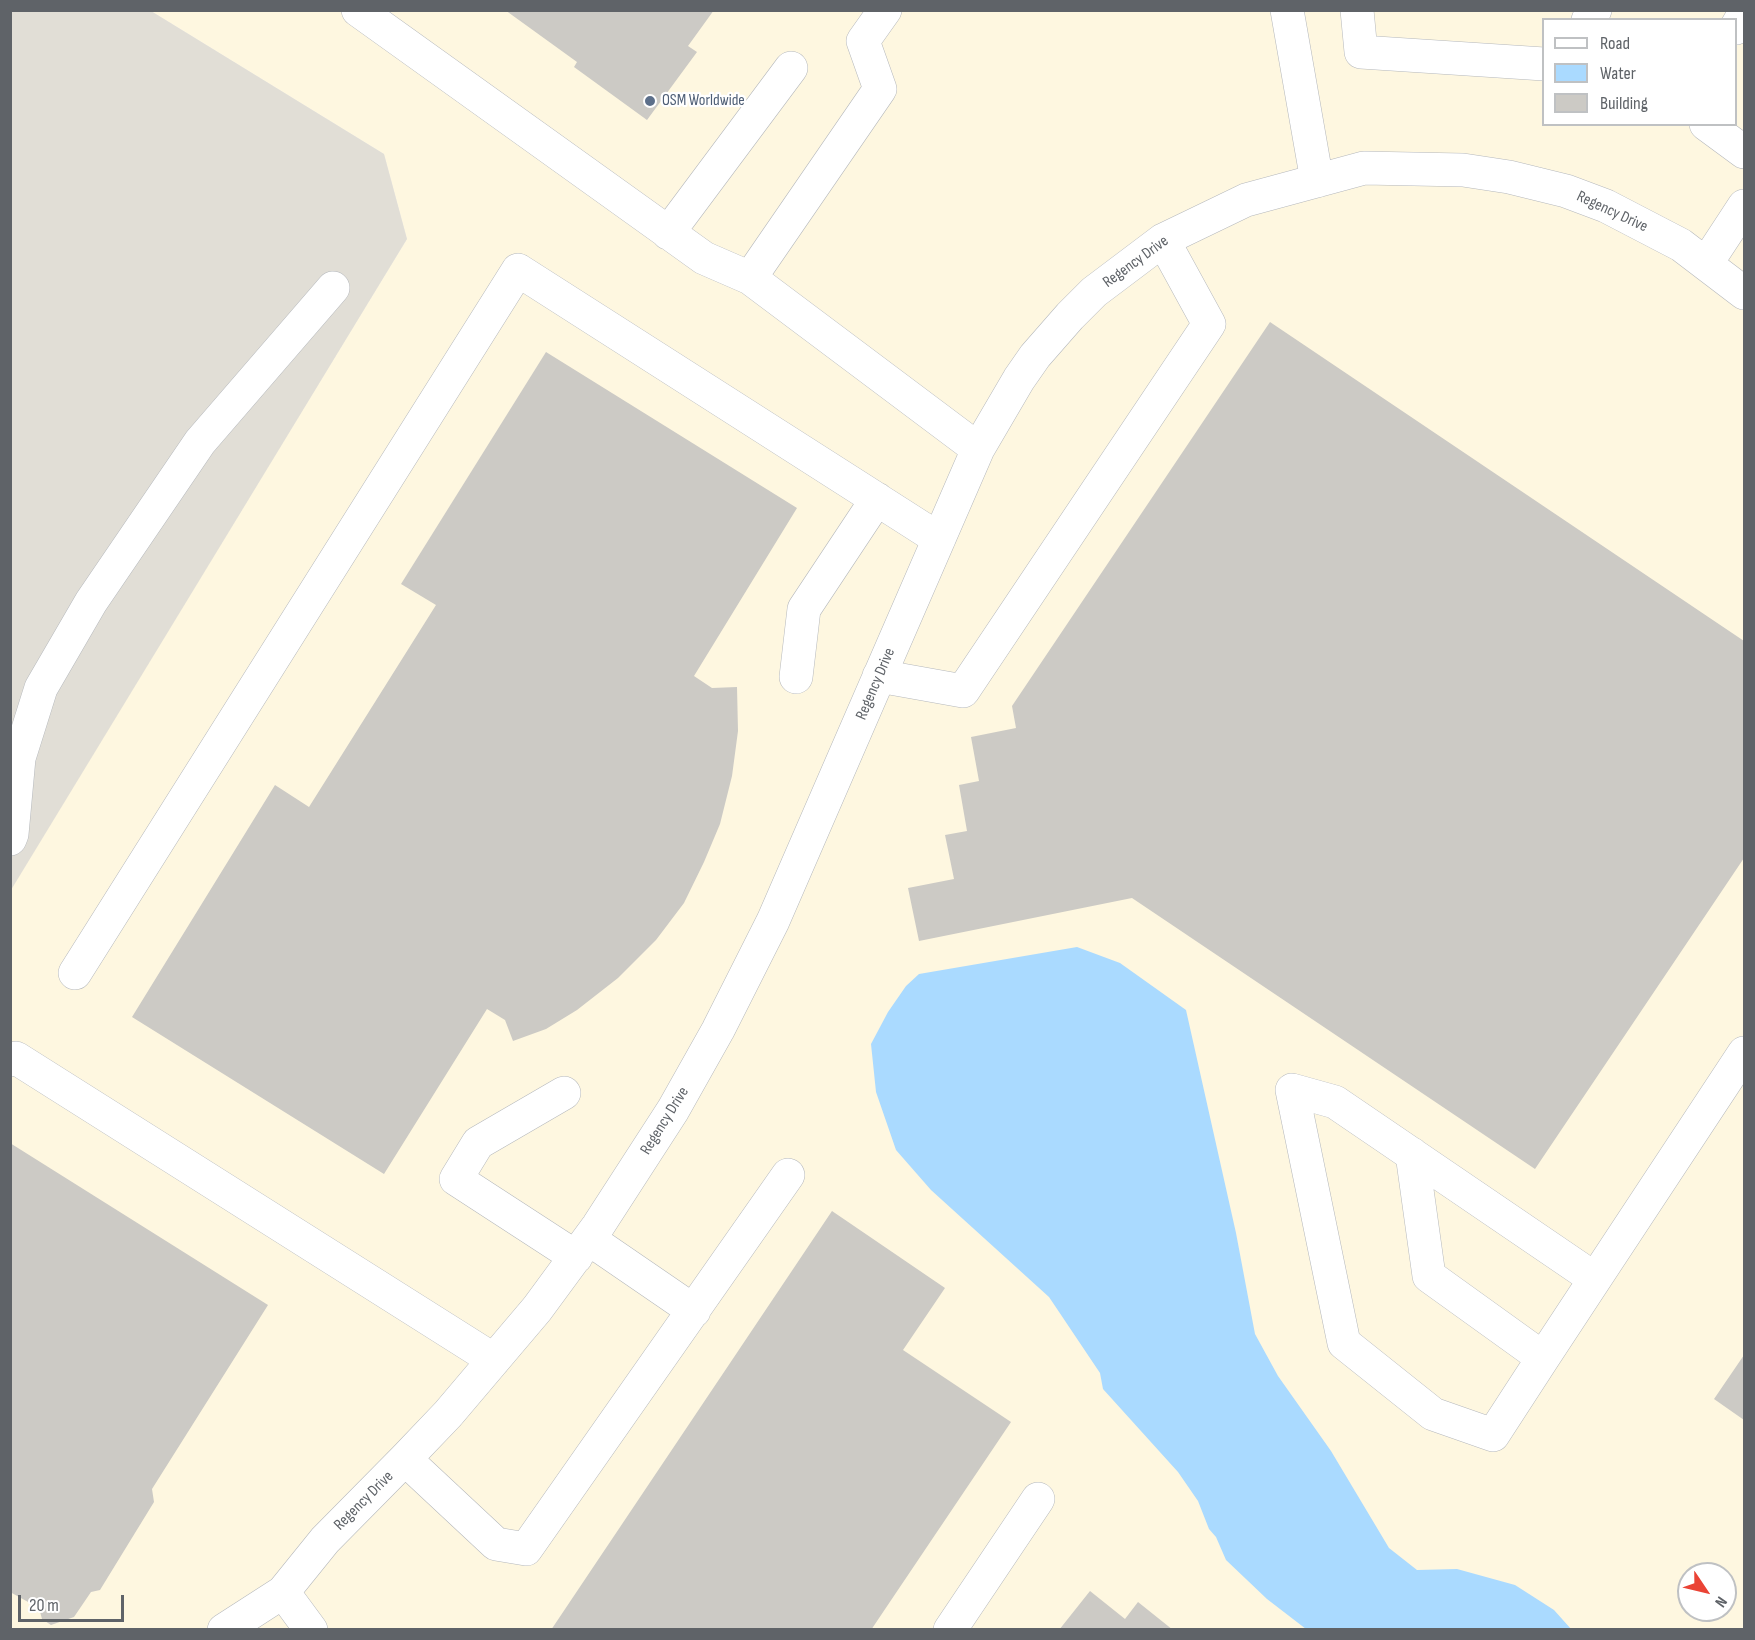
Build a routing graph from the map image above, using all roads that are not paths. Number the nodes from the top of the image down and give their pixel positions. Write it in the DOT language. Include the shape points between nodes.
graph roads {
  1 [pos="358,10"];
  2 [pos="885,10"];
  3 [pos="1287,10"];
  4 [pos="1357,10"];
  5 [pos="1542,64"];
  6 [pos="791,68"];
  7 [pos="1709,126"];
  8 [pos="1744,152"];
  9 [pos="1317,181"];
  10 [pos="1744,206"];
  11 [pos="668,233"];
  12 [pos="1163,240"];
  13 [pos="1706,264"];
  14 [pos="750,278"];
  15 [pos="333,288"];
  16 [pos="1744,293"];
  17 [pos="978,449"];
  18 [pos="877,499"];
  19 [pos="939,539"];
  20 [pos="879,676"];
  21 [pos="796,677"];
  22 [pos="10,839"];
  23 [pos="75,973"];
  24 [pos="1744,1053"];
  25 [pos="10,1060"];
  26 [pos="564,1093"];
  27 [pos="1412,1154"];
  28 [pos="788,1175"];
  29 [pos="582,1248"];
  30 [pos="1595,1280"];
  31 [pos="694,1311"];
  32 [pos="1543,1358"];
  33 [pos="494,1360"];
  34 [pos="405,1460"];
  35 [pos="1038,1499"];
  36 [pos="283,1592"];
  37 [pos="224,1629"];
  38 [pos="311,1629"];
  39 [pos="950,1629"];
  1 -- 11 [label="street"];
  2 -- 14 [label="street" via="863,41 880,89"];
  3 -- 9 [label="street"];
  4 -- 5 [label="street" via="1361,52"];
  6 -- 11 [label="street"];
  7 -- 8 [label="street"];
  9 -- 12 [label="street, Regency Drive" via="1246,200"];
  9 -- 13 [label="street, Regency Drive" via="1364,168 1463,170 1509,177 1606,206 1681,245"];
  10 -- 13 [label="street"];
  11 -- 14 [label="street" via="704,258"];
  12 -- 17 [label="street, Regency Drive" via="1094,292 1056,332 1019,379"];
  12 -- 20 [label="street" via="1209,324 963,691"];
  13 -- 16 [label="street, Regency Drive"];
  14 -- 17 [label="street"];
  15 -- 22 [label="street" via="200,442 91,602 41,688 19,758"];
  17 -- 19 [label="street, Regency Drive"];
  18 -- 19 [label="street"];
  18 -- 21 [label="street" via="804,609"];
  18 -- 23 [label="street" via="518,270"];
  19 -- 20 [label="street, Regency Drive"];
  20 -- 29 [label="street, Regency Drive" via="773,921 718,1030 673,1110"];
  24 -- 30 [label="street"];
  25 -- 33 [label="street" via="16,1058"];
  26 -- 29 [label="street" via="478,1143 456,1179"];
  27 -- 30 [label="street"];
  27 -- 32 [label="street" via="1430,1276"];
  27 -- 32 [label="street" via="1335,1102 1292,1090 1344,1343 1433,1414 1493,1435"];
  28 -- 31 [label="street"];
  29 -- 31 [label="street"];
  29 -- 33 [label="street, Regency Drive"];
  30 -- 32 [label="street"];
  31 -- 34 [label="street" via="526,1549 496,1544"];
  33 -- 34 [label="street, Regency Drive"];
  34 -- 36 [label="street, Regency Drive" via="325,1540"];
  35 -- 39 [label="street"];
  36 -- 37 [label="street, Regency Drive"];
  36 -- 38 [label="street"];
}
